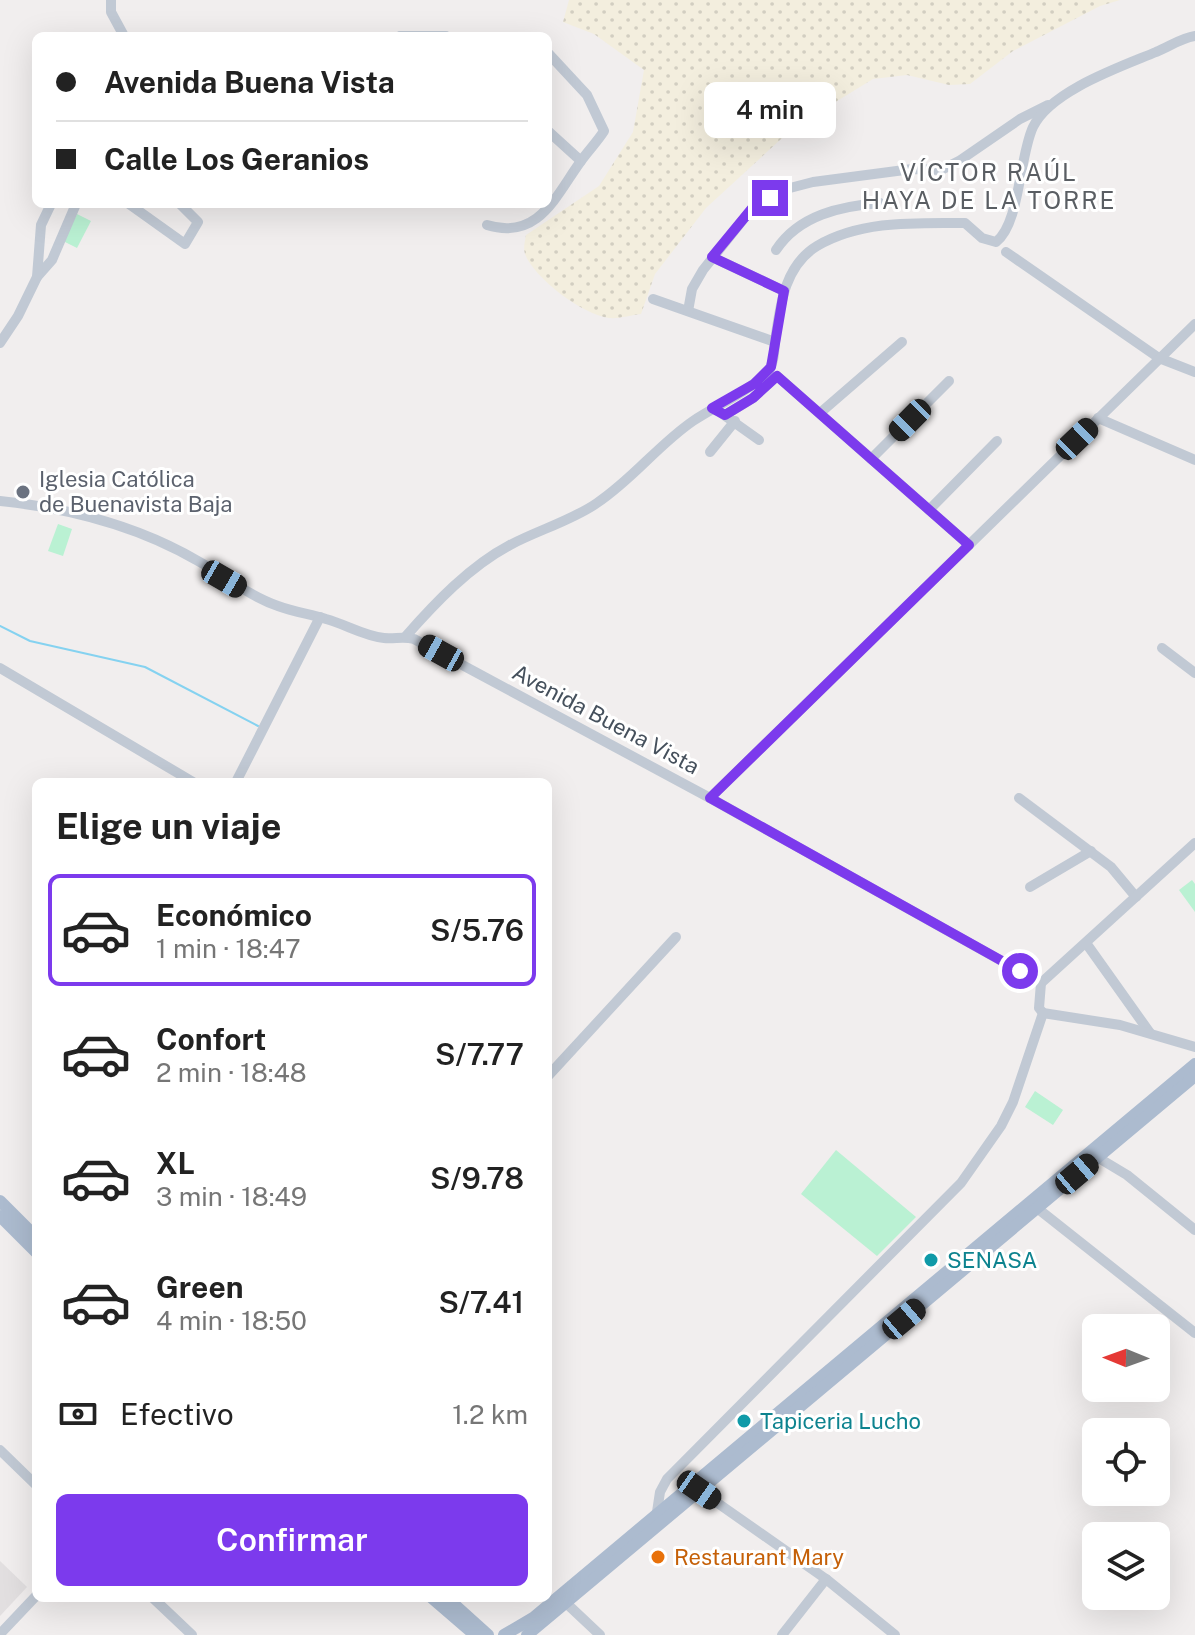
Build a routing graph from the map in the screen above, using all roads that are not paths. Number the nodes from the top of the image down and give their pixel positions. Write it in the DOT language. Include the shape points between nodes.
graph roads {
  1 [pos="111,0"];
  2 [pos="122,32"];
  3 [pos="1195,36"];
  4 [pos="552,57"];
  5 [pos="1057,101"];
  6 [pos="552,135"];
  7 [pos="581,161"];
  8 [pos="552,196"];
  9 [pos="880,203"];
  10 [pos="49,208"];
  11 [pos="74,208"];
  12 [pos="135,208"];
  13 [pos="184,208"];
  14 [pos="545,208"];
  15 [pos="487,225"];
  16 [pos="776,250"];
  17 [pos="1006,252"];
  18 [pos="712,257"];
  19 [pos="37,277"];
  20 [pos="784,291"];
  21 [pos="653,299"];
  22 [pos="688,311"];
  23 [pos="1195,324"];
  24 [pos="775,342"];
  25 [pos="902,342"];
  26 [pos="0,343"];
  27 [pos="1159,358"];
  28 [pos="1195,372"];
  29 [pos="949,381"];
  30 [pos="712,408"];
  31 [pos="820,413"];
  32 [pos="730,418"];
  33 [pos="1098,418"];
  34 [pos="759,440"];
  35 [pos="997,441"];
  36 [pos="710,452"];
  37 [pos="871,459"];
  38 [pos="1195,460"];
  39 [pos="0,501"];
  40 [pos="929,510"];
  41 [pos="969,545"];
  42 [pos="320,617"];
  43 [pos="406,636"];
  44 [pos="1162,648"];
  45 [pos="0,668"];
  46 [pos="1195,673"];
  47 [pos="186,778"];
  48 [pos="238,778"];
  49 [pos="710,798"];
  50 [pos="1019,798"];
  51 [pos="1195,843"];
  52 [pos="1091,851"];
  53 [pos="1030,887"];
  54 [pos="1136,897"];
  55 [pos="676,937"];
  56 [pos="1086,943"];
  57 [pos="1041,983"];
  58 [pos="1043,1013"];
  59 [pos="1150,1033"];
  60 [pos="1195,1047"];
  61 [pos="1195,1064"];
  62 [pos="552,1072"];
  63 [pos="1195,1076"];
  64 [pos="1097,1157"];
  65 [pos="0,1201"];
  66 [pos="1037,1208"];
  67 [pos="0,1216"];
  68 [pos="1195,1230"];
  69 [pos="32,1233"];
  70 [pos="32,1248"];
  71 [pos="901,1315"];
  72 [pos="1195,1333"];
  73 [pos="0,1450"];
  74 [pos="32,1481"];
  75 [pos="699,1490"];
  76 [pos="657,1512"];
  77 [pos="642,1532"];
  78 [pos="826,1579"];
  79 [pos="32,1600"];
  80 [pos="157,1602"];
  81 [pos="565,1602"];
  82 [pos="451,1605"];
  83 [pos="0,1634"];
  84 [pos="192,1635"];
  85 [pos="475,1635"];
  86 [pos="488,1635"];
  87 [pos="504,1635"];
  88 [pos="527,1635"];
  89 [pos="600,1635"];
  90 [pos="782,1635"];
  91 [pos="895,1635"];
  1 -- 2 [label="street"];
  3 -- 5 [label="street" via="1103,72"];
  4 -- 7 [label="street" via="587,95 604,129"];
  5 -- 18 [label="street" via="941,170 871,173 786,189 754,206"];
  5 -- 20 [label="street" via="1034,125 1024,149 1016,202 1003,237 996,242 965,223 854,231 814,248 788,278"];
  6 -- 7 [label="street"];
  7 -- 8 [label="street"];
  9 -- 16 [label="street" via="847,205 810,219 785,236"];
  10 -- 19 [label="street" via="41,225"];
  11 -- 19 [label="street" via="52,260"];
  12 -- 13 [label="street" via="185,244 198,222"];
  14 -- 15 [label="street" via="540,218 520,226"];
  17 -- 27 [label="street"];
  18 -- 20 [label="street"];
  18 -- 22 [label="street" via="692,289"];
  19 -- 26 [label="street"];
  20 -- 24 [label="street"];
  21 -- 22 [label="street"];
  22 -- 24 [label="street"];
  23 -- 27 [label="street"];
  24 -- 30 [label="street" via="766,374"];
  25 -- 31 [label="street"];
  27 -- 28 [label="street"];
  27 -- 33 [label="street"];
  29 -- 37 [label="street"];
  30 -- 32 [label="street"];
  30 -- 43 [label="street" via="594,506 507,547 463,579"];
  31 -- 32 [label="street" via="777,376"];
  31 -- 37 [label="street"];
  32 -- 34 [label="street"];
  32 -- 36 [label="street"];
  33 -- 38 [label="street"];
  33 -- 41 [label="street"];
  35 -- 40 [label="street"];
  37 -- 40 [label="street"];
  39 -- 42 [label="street, Avenida Buena Vista" via="79,513 135,533 197,560 264,600"];
  40 -- 41 [label="street"];
  41 -- 49 [label="street"];
  42 -- 43 [label="street, Avenida Buena Vista" via="376,636"];
  42 -- 48 [label="street"];
  43 -- 49 [label="street, Avenida Buena Vista"];
  44 -- 46 [label="street"];
  45 -- 47 [label="street"];
  49 -- 57 [label="street, Avenida Buena Vista"];
  50 -- 52 [label="street"];
  51 -- 54 [label="street"];
  52 -- 53 [label="street"];
  52 -- 54 [label="street"];
  54 -- 56 [label="street"];
  55 -- 62 [label="street"];
  56 -- 57 [label="street"];
  56 -- 59 [label="street"];
  57 -- 58 [label="street"];
  58 -- 59 [label="street"];
  58 -- 76 [label="street" via="1013,1102 961,1183 667,1479"];
  59 -- 60 [label="street"];
  61 -- 71 [label="main road"];
  63 -- 64 [label="main road"];
  64 -- 66 [label="main road"];
  64 -- 68 [label="street"];
  65 -- 69 [label="main road"];
  66 -- 71 [label="main road"];
  66 -- 72 [label="street"];
  67 -- 70 [label="main road"];
  71 -- 75 [label="main road"];
  71 -- 76 [label="main road"];
  73 -- 74 [label="street"];
  75 -- 77 [label="main road"];
  75 -- 78 [label="street"];
  76 -- 77 [label="main road"];
  77 -- 81 [label="main road"];
  77 -- 87 [label="main road"];
  78 -- 90 [label="street"];
  78 -- 91 [label="street"];
  79 -- 83 [label="street"];
  80 -- 84 [label="street"];
  81 -- 88 [label="main road"];
  81 -- 89 [label="street"];
  82 -- 85 [label="main road"];
  82 -- 86 [label="main road"];
}
